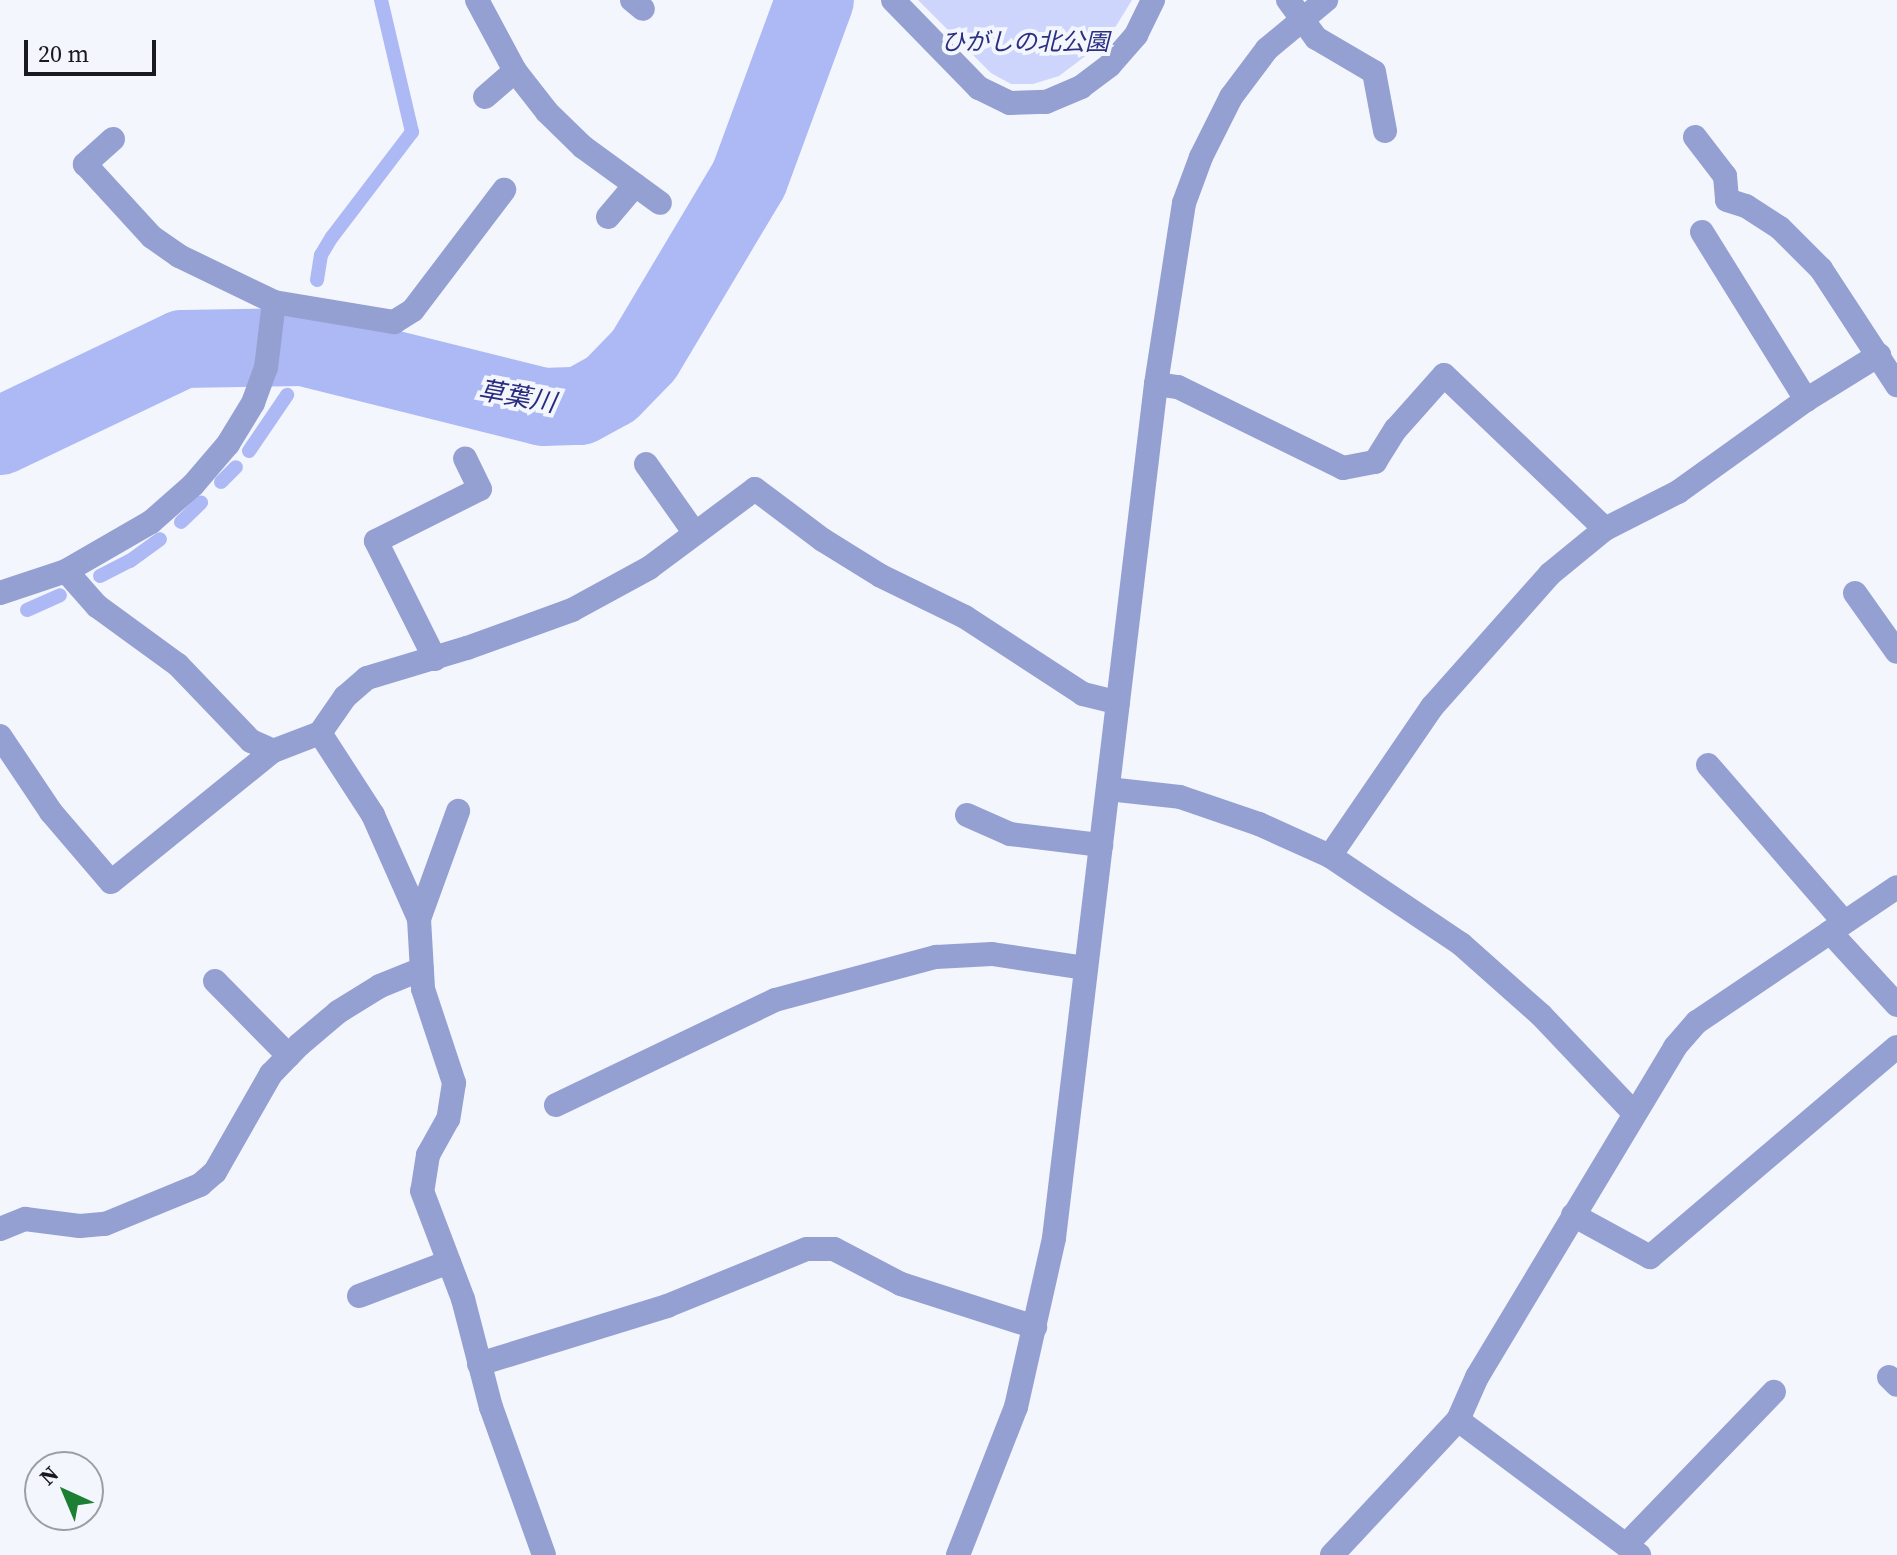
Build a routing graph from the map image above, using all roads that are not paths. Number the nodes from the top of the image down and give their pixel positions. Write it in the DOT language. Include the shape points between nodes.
graph roads {
  1 [pos="477,0"];
  2 [pos="893,0"];
  3 [pos="1153,0"];
  4 [pos="1326,0"];
  5 [pos="1295,8"];
  6 [pos="515,71"];
  7 [pos="485,97"];
  8 [pos="1385,131"];
  9 [pos="1695,137"];
  10 [pos="113,139"];
  11 [pos="635,185"];
  12 [pos="504,190"];
  13 [pos="660,203"];
  14 [pos="608,217"];
  15 [pos="1702,232"];
  16 [pos="273,313"];
  17 [pos="1879,355"];
  18 [pos="1156,384"];
  19 [pos="1897,385"];
  20 [pos="1806,400"];
  21 [pos="465,458"];
  22 [pos="646,464"];
  23 [pos="1605,529"];
  24 [pos="694,532"];
  25 [pos="66,571"];
  26 [pos="0,593"];
  27 [pos="1855,593"];
  28 [pos="1897,652"];
  29 [pos="435,659"];
  30 [pos="1118,703"];
  31 [pos="320,733"];
  32 [pos="0,736"];
  33 [pos="273,751"];
  34 [pos="1708,765"];
  35 [pos="1108,789"];
  36 [pos="458,811"];
  37 [pos="967,815"];
  38 [pos="1101,845"];
  39 [pos="1330,856"];
  40 [pos="1897,887"];
  41 [pos="419,919"];
  42 [pos="1837,927"];
  43 [pos="1086,968"];
  44 [pos="422,969"];
  45 [pos="215,981"];
  46 [pos="1897,1005"];
  47 [pos="1897,1047"];
  48 [pos="289,1056"];
  49 [pos="556,1105"];
  50 [pos="1633,1112"];
  51 [pos="1573,1215"];
  52 [pos="0,1229"];
  53 [pos="449,1262"];
  54 [pos="359,1296"];
  55 [pos="1035,1327"];
  56 [pos="479,1364"];
  57 [pos="1774,1392"];
  58 [pos="1458,1420"];
  59 [pos="1632,1550"];
  60 [pos="544,1555"];
  61 [pos="958,1555"];
  62 [pos="1332,1555"];
  1 -- 6 [label="street"];
  2 -- 3 [label="street" via="979,88 1010,103 1046,102 1081,87 1136,35"];
  4 -- 5 [label="street"];
  5 -- 8 [label="street" via="1316,38 1374,72"];
  5 -- 18 [label="street" via="1231,97 1201,157 1184,203"];
  6 -- 7 [label="street"];
  6 -- 11 [label="street" via="583,147"];
  9 -- 17 [label="street" via="1725,176 1727,200 1780,228 1821,269"];
  10 -- 16 [label="street" via="85,164 152,237"];
  11 -- 13 [label="street"];
  11 -- 14 [label="street"];
  12 -- 16 [label="street" via="413,310 394,322"];
  15 -- 20 [label="street"];
  16 -- 25 [label="street" via="266,368 253,403 228,444 151,522"];
  17 -- 19 [label="street"];
  17 -- 20 [label="street"];
  18 -- 23 [label="street" via="1178,387 1343,468 1375,462 1396,429 1444,375"];
  18 -- 30 [label="street"];
  20 -- 23 [label="street" via="1678,492"];
  21 -- 29 [label="street" via="480,489 376,541"];
  22 -- 24 [label="street"];
  23 -- 39 [label="street" via="1550,574 1432,707"];
  24 -- 29 [label="street" via="649,568 572,610"];
  24 -- 30 [label="street" via="755,489 881,576 965,617 1083,694"];
  25 -- 26 [label="street"];
  25 -- 33 [label="street" via="97,606 178,665 251,741"];
  27 -- 28 [label="street"];
  29 -- 31 [label="street" via="367,678 345,697"];
  30 -- 35 [label="street"];
  31 -- 33 [label="street"];
  31 -- 41 [label="street" via="373,815"];
  32 -- 33 [label="street" via="51,812 111,882"];
  34 -- 42 [label="street"];
  35 -- 38 [label="street"];
  35 -- 39 [label="street" via="1180,797"];
  36 -- 41 [label="street"];
  37 -- 38 [label="street" via="1010,834"];
  38 -- 43 [label="street"];
  39 -- 50 [label="street" via="1461,944 1541,1015"];
  40 -- 42 [label="street"];
  41 -- 44 [label="street"];
  42 -- 46 [label="street"];
  42 -- 50 [label="street" via="1697,1022"];
  43 -- 49 [label="street" via="992,954 936,957 775,1000"];
  43 -- 55 [label="street" via="1054,1238"];
  44 -- 48 [label="street" via="380,986 338,1012"];
  44 -- 53 [label="street" via="423,989 454,1083 448,1119 428,1155 422,1191"];
  45 -- 48 [label="street"];
  47 -- 51 [label="street" via="1650,1257"];
  48 -- 52 [label="street" via="271,1074 215,1172 200,1185 105,1224 25,1219"];
  50 -- 51 [label="street"];
  51 -- 58 [label="street" via="1477,1377"];
  53 -- 54 [label="street"];
  53 -- 56 [label="street"];
  55 -- 56 [label="street" via="901,1284 834,1249 807,1249 667,1306"];
  55 -- 61 [label="street" via="1016,1407"];
  56 -- 60 [label="street"];
  57 -- 59 [label="street"];
  58 -- 59 [label="street"];
  58 -- 62 [label="street"];
}
